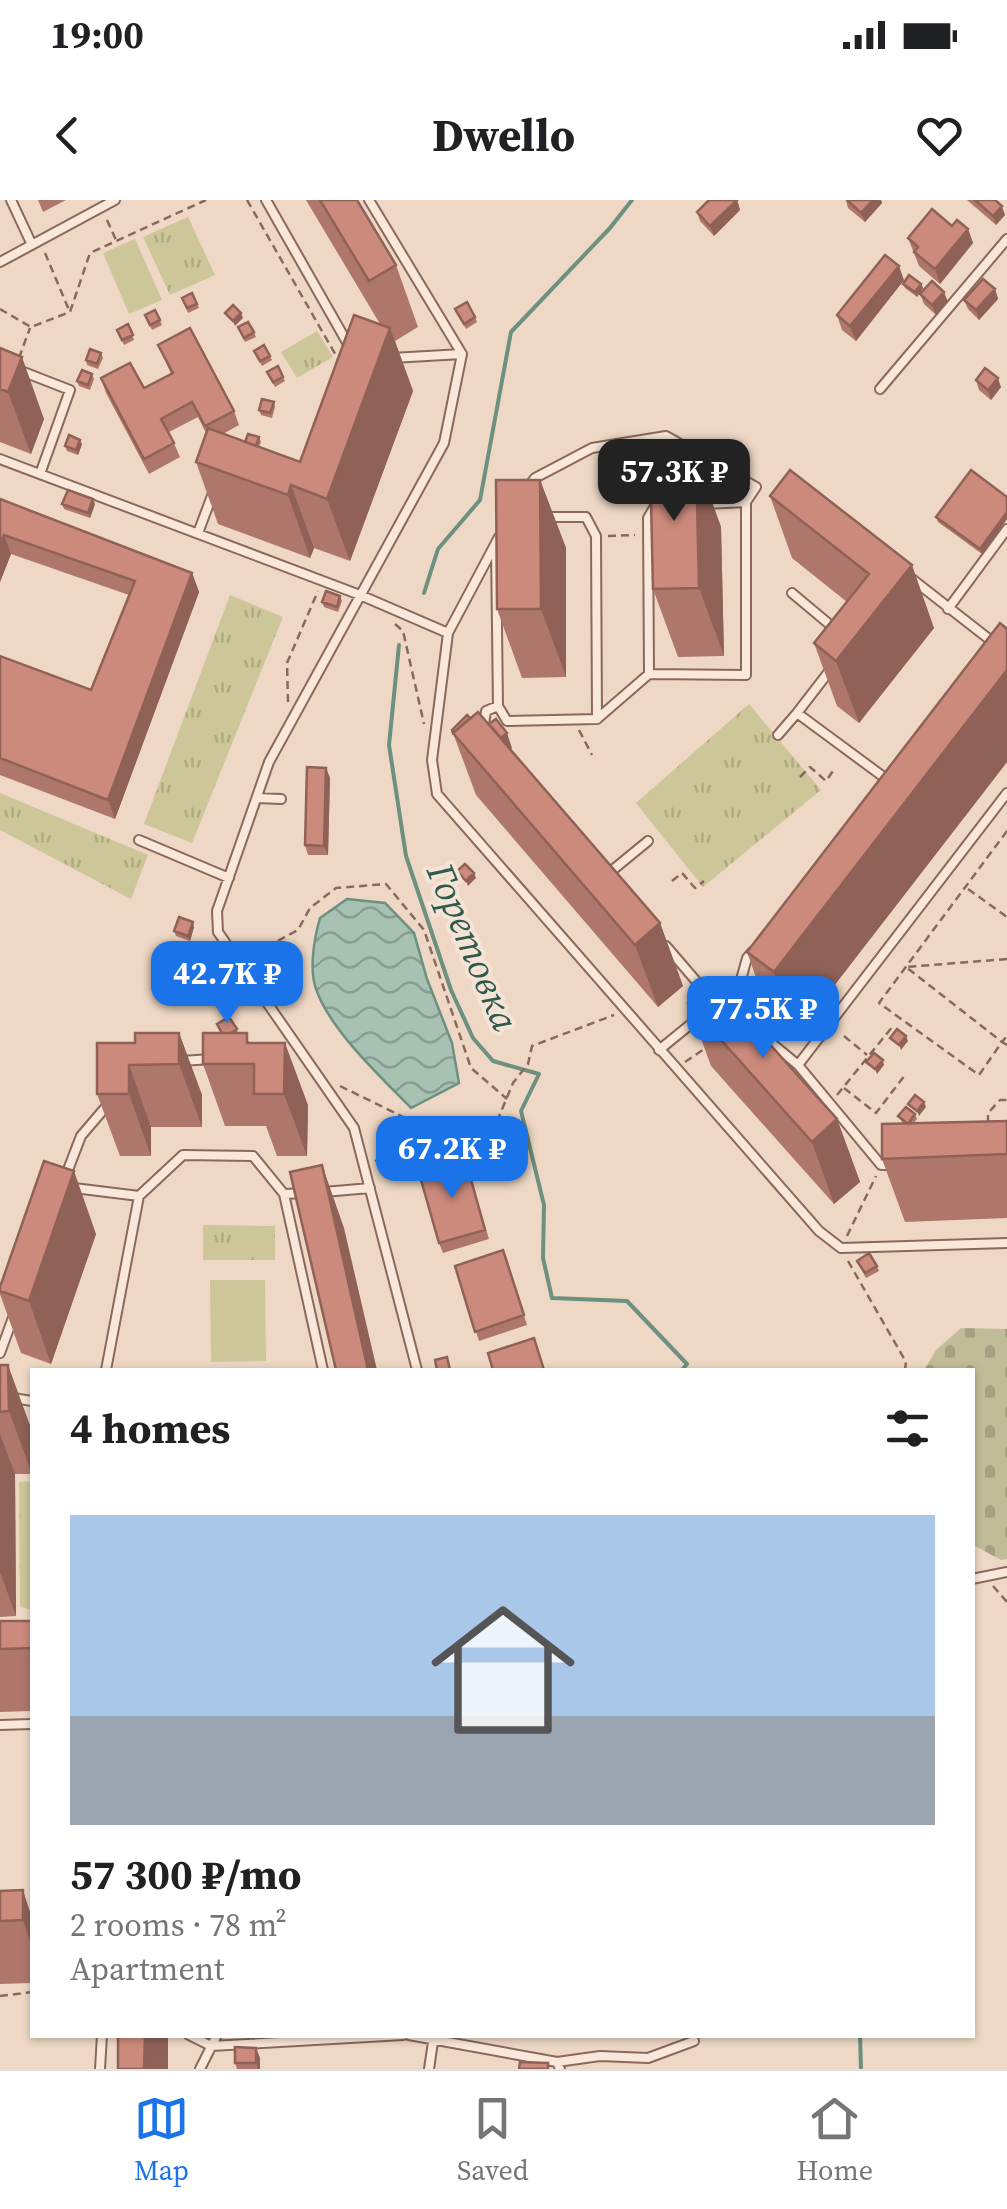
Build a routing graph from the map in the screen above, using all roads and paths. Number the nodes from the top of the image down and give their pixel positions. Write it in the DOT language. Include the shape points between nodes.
graph roads {
  1 [pos="11,200"];
  2 [pos="114,200"];
  3 [pos="185,200"];
  4 [pos="206,200"];
  5 [pos="247,200"];
  6 [pos="266,200"];
  7 [pos="370,200"];
  8 [pos="101,207"];
  9 [pos="189,208"];
  10 [pos="1007,239"];
  11 [pos="117,241"];
  12 [pos="36,243"];
  13 [pos="0,262"];
  14 [pos="0,308"];
  15 [pos="70,312"];
  16 [pos="31,327"];
  17 [pos="462,354"];
  18 [pos="338,359"];
  19 [pos="376,359"];
  20 [pos="358,360"];
  21 [pos="15,368"];
  22 [pos="880,389"];
  23 [pos="0,458"];
  24 [pos="40,474"];
  25 [pos="216,484"];
  26 [pos="756,487"];
  27 [pos="524,493"];
  28 [pos="769,494"];
  29 [pos="746,502"];
  30 [pos="690,504"];
  31 [pos="672,505"];
  32 [pos="527,517"];
  33 [pos="1007,529"];
  34 [pos="502,530"];
  35 [pos="198,533"];
  36 [pos="648,535"];
  37 [pos="596,536"];
  38 [pos="496,544"];
  39 [pos="904,573"];
  40 [pos="323,580"];
  41 [pos="792,593"];
  42 [pos="360,595"];
  43 [pos="948,610"];
  44 [pos="389,619"];
  45 [pos="836,631"];
  46 [pos="448,633"];
  47 [pos="990,640"];
  48 [pos="1007,653"];
  49 [pos="979,656"];
  50 [pos="840,657"];
  51 [pos="648,674"];
  52 [pos="498,706"];
  53 [pos="797,713"];
  54 [pos="574,720"];
  55 [pos="598,720"];
  56 [pos="424,723"];
  57 [pos="288,731"];
  58 [pos="489,732"];
  59 [pos="778,735"];
  60 [pos="592,755"];
  61 [pos="896,763"];
  62 [pos="833,771"];
  63 [pos="800,776"];
  64 [pos="885,778"];
  65 [pos="873,793"];
  66 [pos="1007,794"];
  67 [pos="257,798"];
  68 [pos="281,799"];
  69 [pos="1007,831"];
  70 [pos="139,840"];
  71 [pos="648,841"];
  72 [pos="593,862"];
  73 [pos="606,876"];
  74 [pos="229,878"];
  75 [pos="704,880"];
  76 [pos="672,881"];
  77 [pos="965,887"];
  78 [pos="618,890"];
  79 [pos="1007,918"];
  80 [pos="654,933"];
  81 [pos="758,943"];
  82 [pos="1007,959"];
  83 [pos="780,964"];
  84 [pos="906,967"];
  85 [pos="241,968"];
  86 [pos="260,973"];
  87 [pos="232,974"];
  88 [pos="738,994"];
  89 [pos="716,1004"];
  90 [pos="625,1011"];
  91 [pos="726,1016"];
  92 [pos="893,1026"];
  93 [pos="758,1032"];
  94 [pos="844,1036"];
  95 [pos="1007,1036"];
  96 [pos="717,1040"];
  97 [pos="1005,1044"];
  98 [pos="659,1050"];
  99 [pos="302,1052"];
  100 [pos="284,1054"];
  101 [pos="868,1056"];
  102 [pos="230,1058"];
  103 [pos="177,1062"];
  104 [pos="798,1065"];
  105 [pos="675,1069"];
  106 [pos="332,1074"];
  107 [pos="905,1075"];
  108 [pos="842,1088"];
  109 [pos="118,1093"];
  110 [pos="506,1099"];
  111 [pos="1007,1100"];
  112 [pos="830,1104"];
  113 [pos="989,1128"];
  114 [pos="450,1140"];
  115 [pos="364,1165"];
  116 [pos="881,1165"];
  117 [pos="899,1165"];
  118 [pos="370,1188"];
  119 [pos="284,1194"];
  120 [pos="138,1196"];
  121 [pos="1007,1243"];
  122 [pos="841,1248"];
  123 [pos="15,1312"];
  124 [pos="0,1352"];
  125 [pos="106,1368"];
  126 [pos="323,1368"];
  127 [pos="416,1368"];
  128 [pos="904,1368"];
  129 [pos="0,1396"];
  130 [pos="30,1401"];
  131 [pos="1007,1572"];
  132 [pos="988,1576"];
  133 [pos="975,1578"];
  134 [pos="1007,1602"];
  135 [pos="30,1724"];
  136 [pos="0,1725"];
  137 [pos="30,1992"];
  138 [pos="0,1996"];
  139 [pos="102,2038"];
  140 [pos="195,2038"];
  141 [pos="216,2038"];
  142 [pos="353,2038"];
  143 [pos="418,2038"];
  144 [pos="694,2041"];
  145 [pos="433,2042"];
  146 [pos="212,2046"];
  147 [pos="559,2065"];
  148 [pos="100,2069"];
  149 [pos="200,2069"];
  150 [pos="429,2069"];
  1 -- 12 [label="lane"];
  2 -- 8 [label="lane"];
  3 -- 9 [label="path"];
  4 -- 9 [label="path"];
  5 -- 18 [label="path"];
  6 -- 20 [label="lane"];
  7 -- 17 [label="lane"];
  8 -- 11 [label="path"];
  8 -- 12 [label="lane"];
  9 -- 11 [label="path"];
  10 -- 22 [label="lane"];
  11 -- 15 [label="path" via="90,253"];
  12 -- 13 [label="lane"];
  12 -- 15 [label="path"];
  14 -- 16 [label="path"];
  15 -- 16 [label="path"];
  16 -- 21 [label="path"];
  17 -- 19 [label="lane"];
  17 -- 42 [label="lane" via="444,443"];
  21 -- 24 [label="lane" via="70,390"];
  23 -- 24 [label="lane"];
  24 -- 35 [label="lane"];
  25 -- 35 [label="lane"];
  26 -- 27 [label="lane" via="666,436 592,448 536,478"];
  26 -- 28 [label="lane"];
  26 -- 29 [label="lane"];
  29 -- 30 [label="lane"];
  29 -- 51 [label="lane" via="746,674"];
  31 -- 36 [label="lane" via="653,506"];
  32 -- 37 [label="lane" via="586,517"];
  33 -- 43 [label="lane"];
  34 -- 38 [label="lane"];
  35 -- 40 [label="lane"];
  36 -- 37 [label="path"];
  36 -- 51 [label="lane"];
  37 -- 55 [label="lane"];
  38 -- 46 [label="lane"];
  38 -- 52 [label="lane"];
  39 -- 43 [label="lane"];
  40 -- 42 [label="lane"];
  40 -- 57 [label="path" via="288,663"];
  41 -- 45 [label="lane"];
  42 -- 46 [label="lane"];
  42 -- 57 [label="lane"];
  43 -- 47 [label="lane"];
  44 -- 56 [label="path" via="403,631"];
  46 -- 90 [label="lane" via="432,760 438,794"];
  47 -- 48 [label="lane"];
  47 -- 49 [label="lane"];
  50 -- 53 [label="lane"];
  51 -- 55 [label="lane"];
  52 -- 54 [label="lane" via="507,721"];
  52 -- 58 [label="lane" via="486,711"];
  53 -- 59 [label="lane"];
  53 -- 64 [label="lane"];
  54 -- 55 [label="lane"];
  54 -- 60 [label="path"];
  57 -- 67 [label="lane"];
  61 -- 64 [label="lane"];
  62 -- 63 [label="path" via="826,782 810,767"];
  64 -- 65 [label="lane"];
  66 -- 104 [label="lane"];
  67 -- 68 [label="lane"];
  67 -- 74 [label="lane"];
  69 -- 77 [label="path"];
  70 -- 74 [label="lane"];
  71 -- 73 [label="lane"];
  72 -- 73 [label="lane"];
  73 -- 78 [label="lane"];
  74 -- 85 [label="lane" via="217,911 218,932"];
  75 -- 76 [label="path" via="695,888 682,873"];
  77 -- 79 [label="path"];
  77 -- 84 [label="path"];
  80 -- 89 [label="lane"];
  81 -- 88 [label="lane"];
  82 -- 84 [label="path"];
  83 -- 88 [label="lane" via="768,980"];
  84 -- 97 [label="path"];
  84 -- 97 [label="path" via="879,1003 979,1075"];
  85 -- 87 [label="lane"];
  85 -- 99 [label="lane"];
  86 -- 110 [label="path" via="268,946 298,930 310,908 336,888 386,884 424,930 471,1068"];
  88 -- 89 [label="lane"];
  89 -- 91 [label="lane"];
  89 -- 98 [label="lane"];
  90 -- 98 [label="lane"];
  90 -- 110 [label="path" via="532,1046"];
  92 -- 101 [label="path"];
  93 -- 104 [label="lane"];
  94 -- 101 [label="path"];
  95 -- 97 [label="path"];
  96 -- 105 [label="path"];
  98 -- 105 [label="lane"];
  99 -- 100 [label="lane"];
  99 -- 115 [label="lane" via="354,1128"];
  101 -- 108 [label="path"];
  102 -- 103 [label="lane"];
  104 -- 112 [label="lane"];
  105 -- 122 [label="lane" via="819,1232"];
  106 -- 114 [label="path" via="342,1089"];
  107 -- 108 [label="path" via="876,1112"];
  108 -- 112 [label="path"];
  109 -- 120 [label="lane" via="81,1136 62,1186"];
  110 -- 114 [label="path" via="496,1126"];
  111 -- 113 [label="path" via="988,1113"];
  112 -- 116 [label="lane"];
  114 -- 115 [label="path"];
  115 -- 118 [label="lane"];
  116 -- 117 [label="lane"];
  116 -- 122 [label="path"];
  118 -- 119 [label="lane"];
  118 -- 127 [label="lane"];
  119 -- 120 [label="lane" via="253,1156 183,1155"];
  119 -- 126 [label="lane"];
  120 -- 125 [label="lane"];
  121 -- 122 [label="lane"];
  122 -- 128 [label="path"];
  123 -- 124 [label="lane"];
  129 -- 130 [label="lane"];
  131 -- 132 [label="lane"];
  132 -- 133 [label="lane"];
  132 -- 134 [label="path"];
  135 -- 136 [label="lane"];
  137 -- 138 [label="path"];
  139 -- 148 [label="lane"];
  140 -- 146 [label="lane"];
  141 -- 146 [label="lane"];
  142 -- 146 [label="lane"];
  143 -- 145 [label="lane"];
  144 -- 147 [label="lane" via="648,2058 600,2056"];
  145 -- 147 [label="lane"];
  145 -- 150 [label="lane"];
  146 -- 149 [label="lane"];
}
